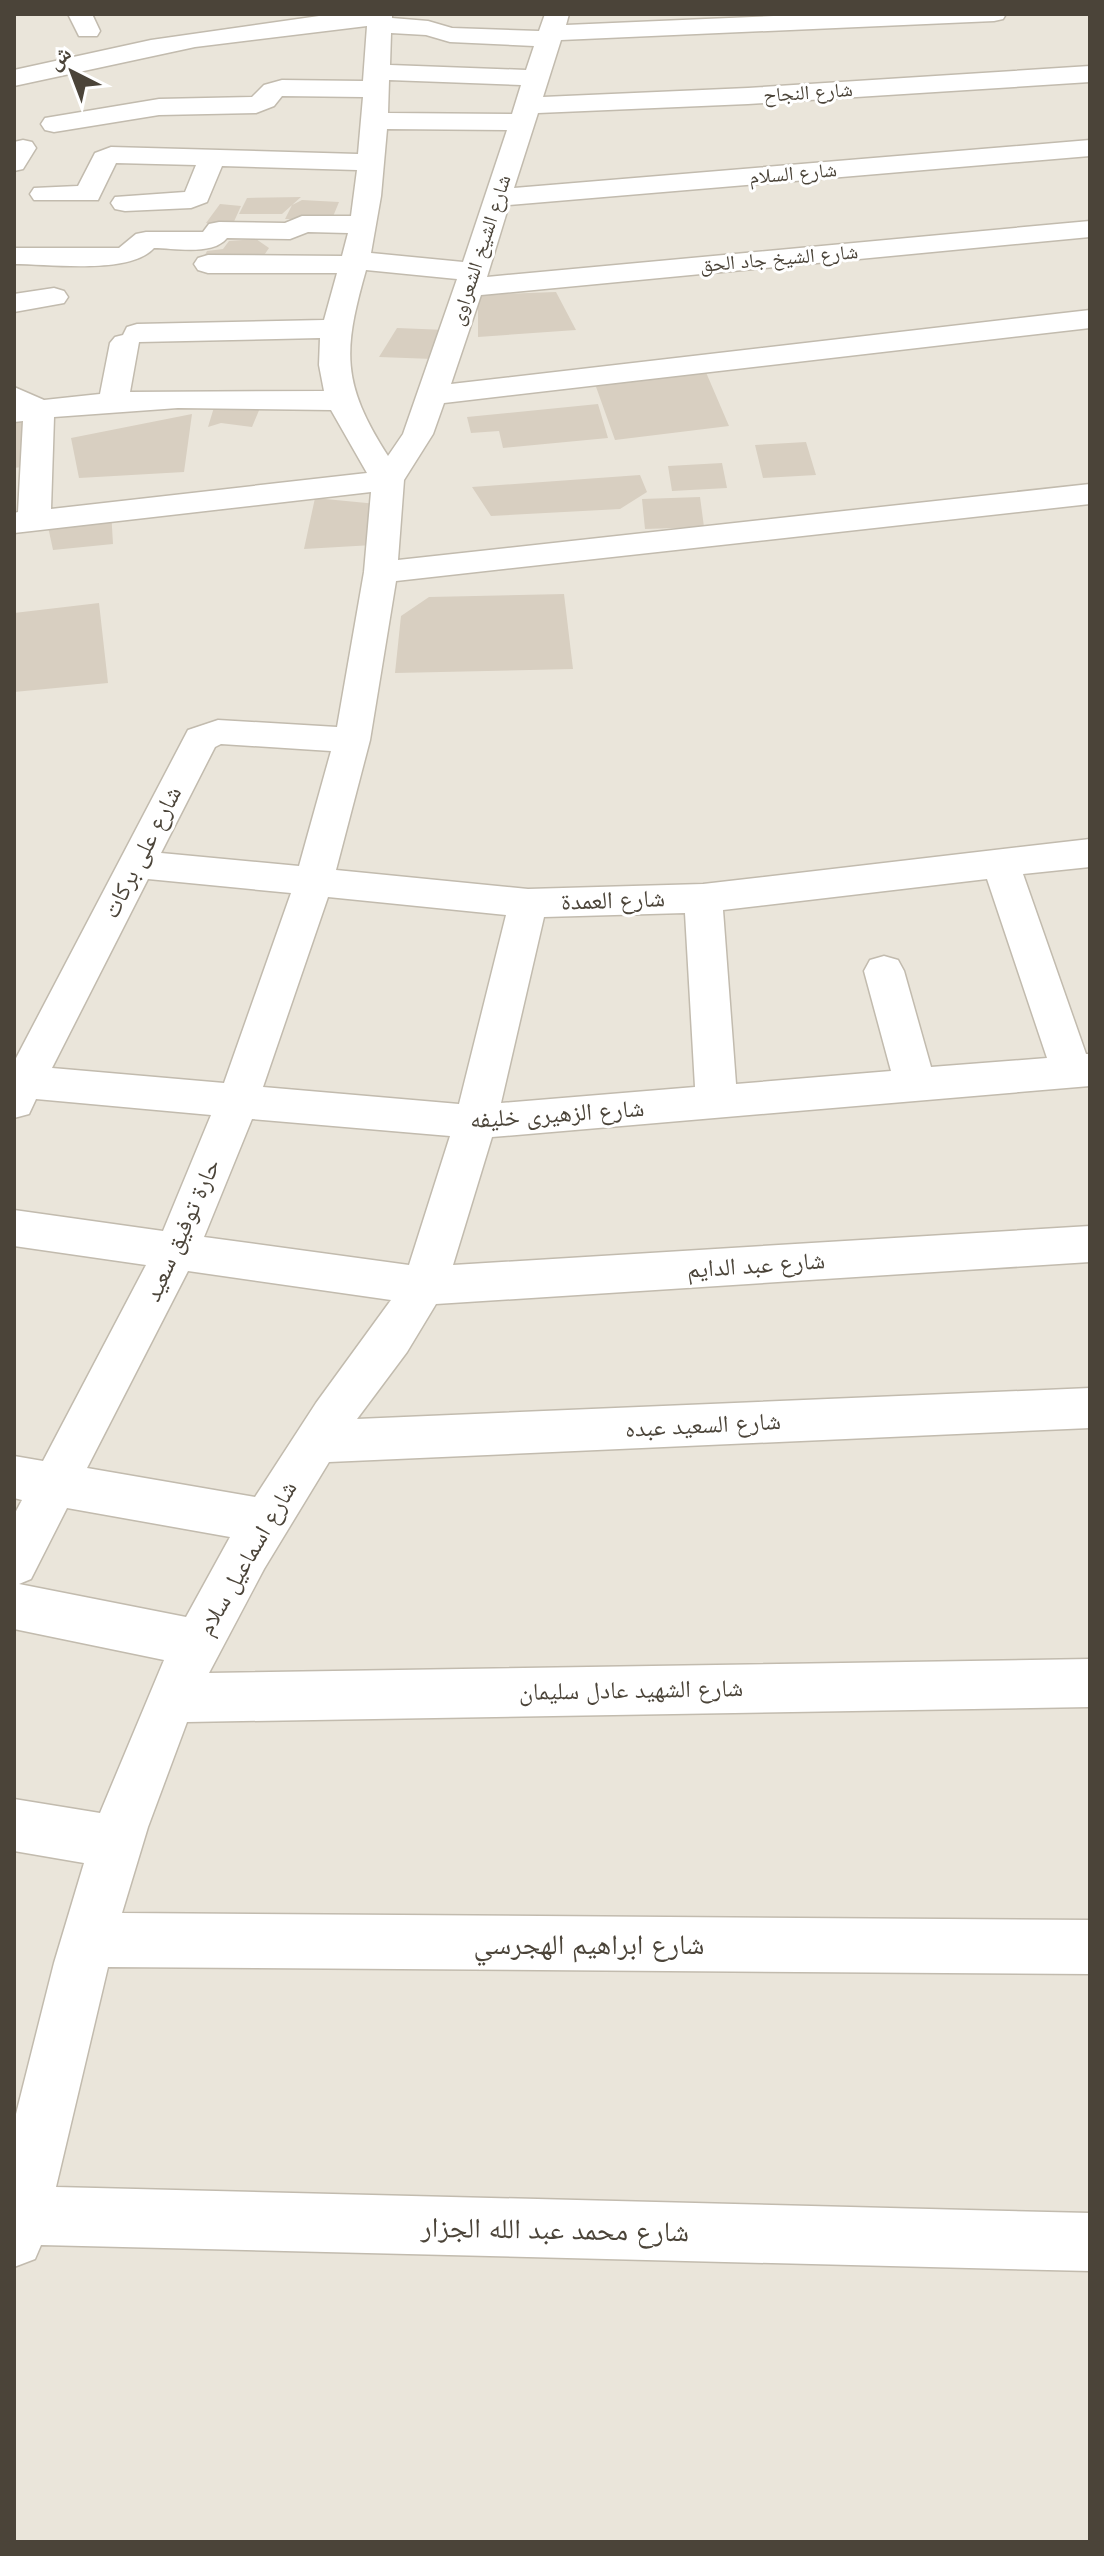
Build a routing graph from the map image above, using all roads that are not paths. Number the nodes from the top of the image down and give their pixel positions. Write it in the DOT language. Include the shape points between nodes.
graph roads {
  1 [pos="994,14"];
  2 [pos="379,18"];
  3 [pos="479,21"];
  4 [pos="553,26"];
  5 [pos="443,33"];
  6 [pos="434,74"];
  7 [pos="1090,74"];
  8 [pos="14,78"];
  9 [pos="536,78"];
  10 [pos="376,81"];
  11 [pos="524,114"];
  12 [pos="374,121"];
  13 [pos="54,124"];
  14 [pos="1090,148"];
  15 [pos="381,155"];
  16 [pos="136,156"];
  17 [pos="212,158"];
  18 [pos="44,194"];
  19 [pos="497,198"];
  20 [pos="363,225"];
  21 [pos="1090,229"];
  22 [pos="14,256"];
  23 [pos="356,263"];
  24 [pos="208,264"];
  25 [pos="472,280"];
  26 [pos="54,297"];
  27 [pos="14,303"];
  28 [pos="1090,319"];
  29 [pos="335,329"];
  30 [pos="431,395"];
  31 [pos="342,401"];
  32 [pos="113,403"];
  33 [pos="22,406"];
  34 [pos="388,480"];
  35 [pos="1090,494"];
  36 [pos="24,521"];
  37 [pos="381,572"];
  38 [pos="352,740"];
  39 [pos="1090,853"];
  40 [pos="135,864"];
  41 [pos="1001,864"];
  42 [pos="314,882"];
  43 [pos="703,898"];
  44 [pos="528,903"];
  45 [pos="884,971"];
  46 [pos="1081,1071"];
  47 [pos="915,1085"];
  48 [pos="19,1092"];
  49 [pos="238,1101"];
  50 [pos="717,1102"];
  51 [pos="477,1122"];
  52 [pos="14,1228"];
  53 [pos="1090,1244"];
  54 [pos="176,1251"];
  55 [pos="423,1286"];
  56 [pos="1090,1408"];
  57 [pos="316,1442"];
  58 [pos="35,1480"];
  59 [pos="267,1521"];
  60 [pos="14,1563"];
  61 [pos="14,1606"];
  62 [pos="198,1643"];
  63 [pos="1090,1683"];
  64 [pos="172,1698"];
  65 [pos="14,1825"];
  66 [pos="117,1842"];
  67 [pos="88,1940"];
  68 [pos="1090,1947"];
  69 [pos="17,2227"];
  70 [pos="1090,2242"];
  1 -- 4 [label="street"];
  2 -- 5 [label="street"];
  2 -- 8 [label="street" via="203,36"];
  2 -- 10 [label="street"];
  3 -- 4 [label="street"];
  3 -- 5 [label="street"];
  4 -- 9 [label="street, شارع الشيخ الشعراوى"];
  5 -- 6 [label="street"];
  6 -- 9 [label="street"];
  6 -- 10 [label="street"];
  7 -- 11 [label="street, شارع النجاح"];
  9 -- 11 [label="street, شارع الشيخ الشعراوى"];
  10 -- 12 [label="street"];
  10 -- 13 [label="street" via="282,88 256,105 159,107"];
  11 -- 12 [label="street, شارع النجاح"];
  11 -- 19 [label="street, شارع الشيخ الشعراوى"];
  12 -- 15 [label="street"];
  14 -- 19 [label="street, شارع السلام"];
  15 -- 17 [label="street"];
  15 -- 20 [label="street"];
  16 -- 17 [label="street"];
  16 -- 17 [label="street" via="124,195 191,200"];
  16 -- 18 [label="street" via="105,157 88,194"];
  19 -- 25 [label="street, شارع الشيخ الشعراوى"];
  20 -- 22 [label="street" via="219,230 207,240 146,240 122,256"];
  20 -- 23 [label="street"];
  21 -- 25 [label="street, شارع الشيخ جاد الحق"];
  23 -- 24 [label="street, شارع الشيخ جاد الحق"];
  23 -- 25 [label="street, شارع الشيخ جاد الحق"];
  23 -- 29 [label="street"];
  25 -- 30 [label="street, شارع الشيخ الشعراوى"];
  26 -- 27 [label="street"];
  28 -- 30 [label="street"];
  29 -- 31 [label="street" via="334,364"];
  29 -- 32 [label="street" via="131,338"];
  30 -- 34 [label="street, شارع الشيخ الشعراوى" via="418,434"];
  31 -- 32 [label="street" via="205,413"];
  31 -- 34 [label="street"];
  32 -- 33 [label="street"];
  33 -- 36 [label="street"];
  34 -- 36 [label="street"];
  34 -- 37 [label="street, حارة توفيق سعيد"];
  35 -- 37 [label="street"];
  37 -- 38 [label="street, حارة توفيق سعيد"];
  38 -- 40 [label="street, شارع على بركات" via="218,732 206,736 197,743"];
  38 -- 42 [label="street, حارة توفيق سعيد"];
  39 -- 41 [label="street, شارع العمدة"];
  40 -- 42 [label="street, شارع العمدة"];
  40 -- 48 [label="street, شارع على بركات"];
  41 -- 43 [label="street, شارع العمدة"];
  41 -- 46 [label="street"];
  42 -- 44 [label="street, شارع العمدة"];
  42 -- 49 [label="street, حارة توفيق سعيد"];
  43 -- 44 [label="street, شارع العمدة"];
  43 -- 50 [label="street"];
  44 -- 51 [label="street, شارع اسماعيل سلام"];
  45 -- 47 [label="street"];
  46 -- 47 [label="street, شارع الزهيرى خليفه"];
  47 -- 50 [label="street, شارع الزهيرى خليفه"];
  48 -- 49 [label="street, شارع الزهيرى خليفه"];
  49 -- 51 [label="street, شارع الزهيرى خليفه"];
  49 -- 54 [label="street, حارة توفيق سعيد"];
  50 -- 51 [label="street, شارع الزهيرى خليفه"];
  51 -- 55 [label="street, شارع اسماعيل سلام"];
  52 -- 54 [label="street, شارع عبد الدايم"];
  53 -- 55 [label="street, شارع عبد الدايم"];
  54 -- 55 [label="street, شارع عبد الدايم"];
  54 -- 58 [label="street, حارة توفيق سعيد"];
  55 -- 57 [label="street, شارع اسماعيل سلام"];
  56 -- 57 [label="street, شارع السعيد عبده"];
  57 -- 59 [label="street, شارع اسماعيل سلام"];
  58 -- 59 [label="street"];
  58 -- 60 [label="street, حارة توفيق سعيد"];
  59 -- 62 [label="street, شارع اسماعيل سلام"];
  61 -- 62 [label="street"];
  62 -- 64 [label="street, شارع اسماعيل سلام"];
  63 -- 64 [label="street, شارع الشهيد عادل سليمان"];
  64 -- 66 [label="street, شارع اسماعيل سلام"];
  65 -- 66 [label="street"];
  66 -- 67 [label="street, شارع اسماعيل سلام"];
  67 -- 68 [label="street, شارع ابراهيم الهجرسي"];
  67 -- 69 [label="street, شارع اسماعيل سلام"];
  69 -- 70 [label="street, شارع محمد عبد الله الجزار"];
}
